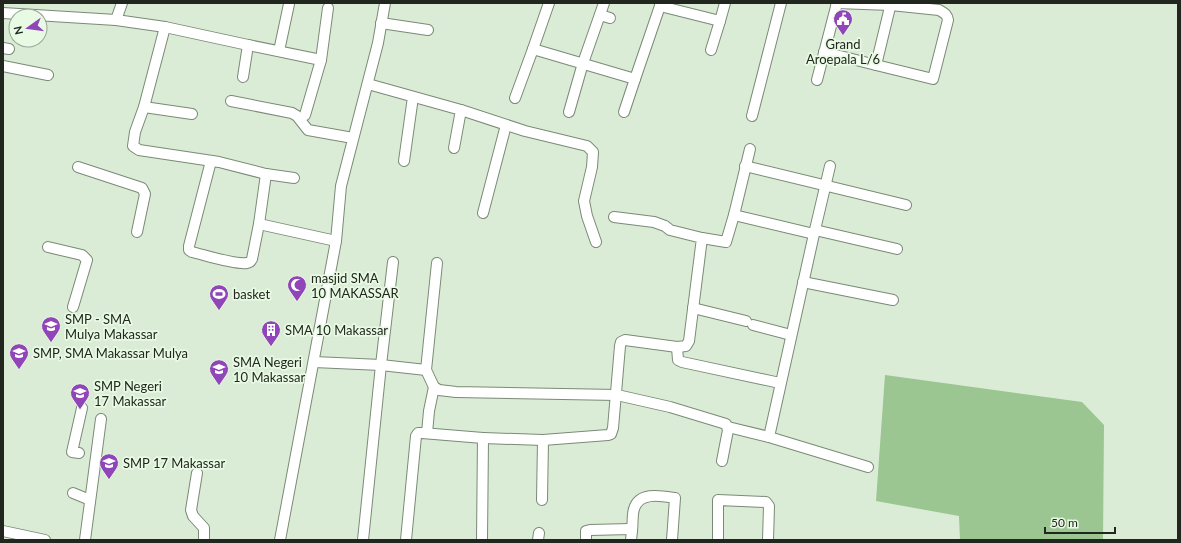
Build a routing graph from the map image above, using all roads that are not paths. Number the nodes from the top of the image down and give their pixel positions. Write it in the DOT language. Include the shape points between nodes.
graph roads {
  1 [pos="122,3"];
  2 [pos="385,3"];
  3 [pos="550,3"];
  4 [pos="604,3"];
  5 [pos="725,3"];
  6 [pos="781,3"];
  7 [pos="836,3"];
  8 [pos="289,4"];
  9 [pos="891,4"];
  10 [pos="660,5"];
  11 [pos="328,8"];
  12 [pos="3,13"];
  13 [pos="600,15"];
  14 [pos="610,18"];
  15 [pos="116,20"];
  16 [pos="720,21"];
  17 [pos="381,23"];
  18 [pos="165,27"];
  19 [pos="428,30"];
  20 [pos="248,45"];
  21 [pos="533,49"];
  22 [pos="711,50"];
  23 [pos="279,51"];
  24 [pos="824,52"];
  25 [pos="321,60"];
  26 [pos="583,63"];
  27 [pos="876,65"];
  28 [pos="3,66"];
  29 [pos="48,75"];
  30 [pos="243,77"];
  31 [pos="635,78"];
  32 [pos="816,80"];
  33 [pos="368,84"];
  34 [pos="413,97"];
  35 [pos="516,98"];
  36 [pos="231,101"];
  37 [pos="144,108"];
  38 [pos="461,110"];
  39 [pos="569,112"];
  40 [pos="624,112"];
  41 [pos="192,114"];
  42 [pos="305,115"];
  43 [pos="752,116"];
  44 [pos="506,125"];
  45 [pos="353,138"];
  46 [pos="454,148"];
  47 [pos="750,149"];
  48 [pos="211,160"];
  49 [pos="404,161"];
  50 [pos="745,166"];
  51 [pos="830,166"];
  52 [pos="78,167"];
  53 [pos="266,174"];
  54 [pos="294,178"];
  55 [pos="825,186"];
  56 [pos="906,205"];
  57 [pos="483,213"];
  58 [pos="734,215"];
  59 [pos="614,217"];
  60 [pos="259,224"];
  61 [pos="137,232"];
  62 [pos="814,232"];
  63 [pos="702,238"];
  64 [pos="336,241"];
  65 [pos="596,242"];
  66 [pos="48,247"];
  67 [pos="897,249"];
  68 [pos="394,262"];
  69 [pos="437,263"];
  70 [pos="803,282"];
  71 [pos="893,300"];
  72 [pos="73,307"];
  73 [pos="693,308"];
  74 [pos="791,335"];
  75 [pos="678,347"];
  76 [pos="314,362"];
  77 [pos="381,365"];
  78 [pos="426,370"];
  79 [pos="780,383"];
  80 [pos="434,386"];
  81 [pos="617,395"];
  82 [pos="82,408"];
  83 [pos="101,419"];
  84 [pos="728,427"];
  85 [pos="426,433"];
  86 [pos="769,437"];
  87 [pos="483,438"];
  88 [pos="543,440"];
  89 [pos="79,453"];
  90 [pos="722,461"];
  91 [pos="868,467"];
  92 [pos="197,473"];
  93 [pos="73,493"];
  94 [pos="90,500"];
  95 [pos="542,500"];
  96 [pos="3,531"];
  97 [pos="632,535"];
  98 [pos="28,538"];
  99 [pos="45,540"];
  100 [pos="85,540"];
  101 [pos="204,540"];
  102 [pos="280,540"];
  103 [pos="363,540"];
  104 [pos="406,540"];
  105 [pos="482,540"];
  106 [pos="586,540"];
  107 [pos="672,540"];
  108 [pos="718,540"];
  109 [pos="768,540"];
  1 -- 15 [label="street"];
  2 -- 17 [label="street"];
  3 -- 21 [label="street"];
  4 -- 13 [label="street"];
  5 -- 16 [label="street"];
  6 -- 43 [label="street"];
  7 -- 9 [label="street"];
  7 -- 24 [label="street"];
  8 -- 23 [label="street"];
  9 -- 27 [label="street"];
  9 -- 27 [label="street" via="939,10 945,13 948,20 932,79"];
  10 -- 16 [label="street"];
  10 -- 31 [label="street"];
  11 -- 25 [label="street"];
  12 -- 15 [label="street"];
  13 -- 14 [label="street"];
  13 -- 26 [label="street"];
  15 -- 18 [label="street"];
  16 -- 22 [label="street"];
  17 -- 19 [label="street"];
  17 -- 33 [label="street"];
  18 -- 20 [label="street"];
  18 -- 37 [label="street"];
  20 -- 23 [label="street"];
  20 -- 30 [label="street"];
  21 -- 26 [label="street"];
  21 -- 35 [label="street"];
  23 -- 25 [label="street"];
  24 -- 27 [label="street"];
  24 -- 32 [label="street"];
  25 -- 42 [label="street"];
  26 -- 31 [label="street"];
  26 -- 39 [label="street"];
  28 -- 29 [label="street"];
  31 -- 40 [label="street"];
  33 -- 34 [label="street"];
  33 -- 45 [label="street"];
  34 -- 38 [label="street"];
  34 -- 49 [label="street"];
  36 -- 45 [label="street" via="292,113 308,130"];
  37 -- 41 [label="street"];
  37 -- 48 [label="street" via="135,132 135,148"];
  38 -- 44 [label="street"];
  38 -- 46 [label="street"];
  44 -- 57 [label="street"];
  44 -- 65 [label="street" via="587,146 593,152 584,201 586,216"];
  45 -- 64 [label="street" via="341,186"];
  47 -- 50 [label="street"];
  48 -- 53 [label="street"];
  48 -- 60 [label="street" via="189,250 241,263 250,262"];
  50 -- 55 [label="street"];
  50 -- 58 [label="street"];
  51 -- 55 [label="street"];
  52 -- 61 [label="street" via="142,188 145,194"];
  53 -- 54 [label="street"];
  53 -- 60 [label="street"];
  55 -- 56 [label="street"];
  55 -- 62 [label="street"];
  58 -- 62 [label="street"];
  58 -- 63 [label="street" via="726,242"];
  59 -- 63 [label="street" via="654,222 670,230"];
  60 -- 64 [label="street"];
  62 -- 67 [label="street"];
  62 -- 70 [label="street"];
  63 -- 73 [label="street"];
  64 -- 76 [label="street"];
  66 -- 72 [label="street" via="82,255 87,260"];
  68 -- 77 [label="street"];
  69 -- 78 [label="street"];
  70 -- 71 [label="street"];
  70 -- 74 [label="street"];
  73 -- 74 [label="street"];
  73 -- 75 [label="street" via="689,341 686,346"];
  74 -- 79 [label="street"];
  75 -- 79 [label="street" via="678,360 682,362"];
  75 -- 81 [label="street" via="625,340 622,342"];
  76 -- 77 [label="street"];
  76 -- 102 [label="street"];
  77 -- 78 [label="street"];
  77 -- 103 [label="street"];
  78 -- 80 [label="street"];
  79 -- 86 [label="street"];
  80 -- 81 [label="street" via="439,390 456,392"];
  80 -- 85 [label="street"];
  81 -- 84 [label="street" via="670,407 722,422"];
  81 -- 88 [label="street" via="613,428 608,436"];
  82 -- 89 [label="street" via="72,452"];
  83 -- 94 [label="street"];
  84 -- 86 [label="street"];
  84 -- 90 [label="street"];
  85 -- 87 [label="street"];
  85 -- 104 [label="street" via="419,433 416,436"];
  86 -- 91 [label="street"];
  87 -- 88 [label="street"];
  87 -- 105 [label="street"];
  88 -- 95 [label="street"];
  92 -- 101 [label="street" via="191,510 204,528"];
  93 -- 94 [label="street"];
  94 -- 100 [label="street"];
  96 -- 98 [label="street"];
  97 -- 106 [label="street" via="630,529 590,530 586,531"];
  97 -- 107 [label="street" via="634,508 638,501 652,496 675,498"];
  98 -- 99 [label="street"];
  108 -- 109 [label="street" via="718,500 732,500 766,502 769,506"];
}
